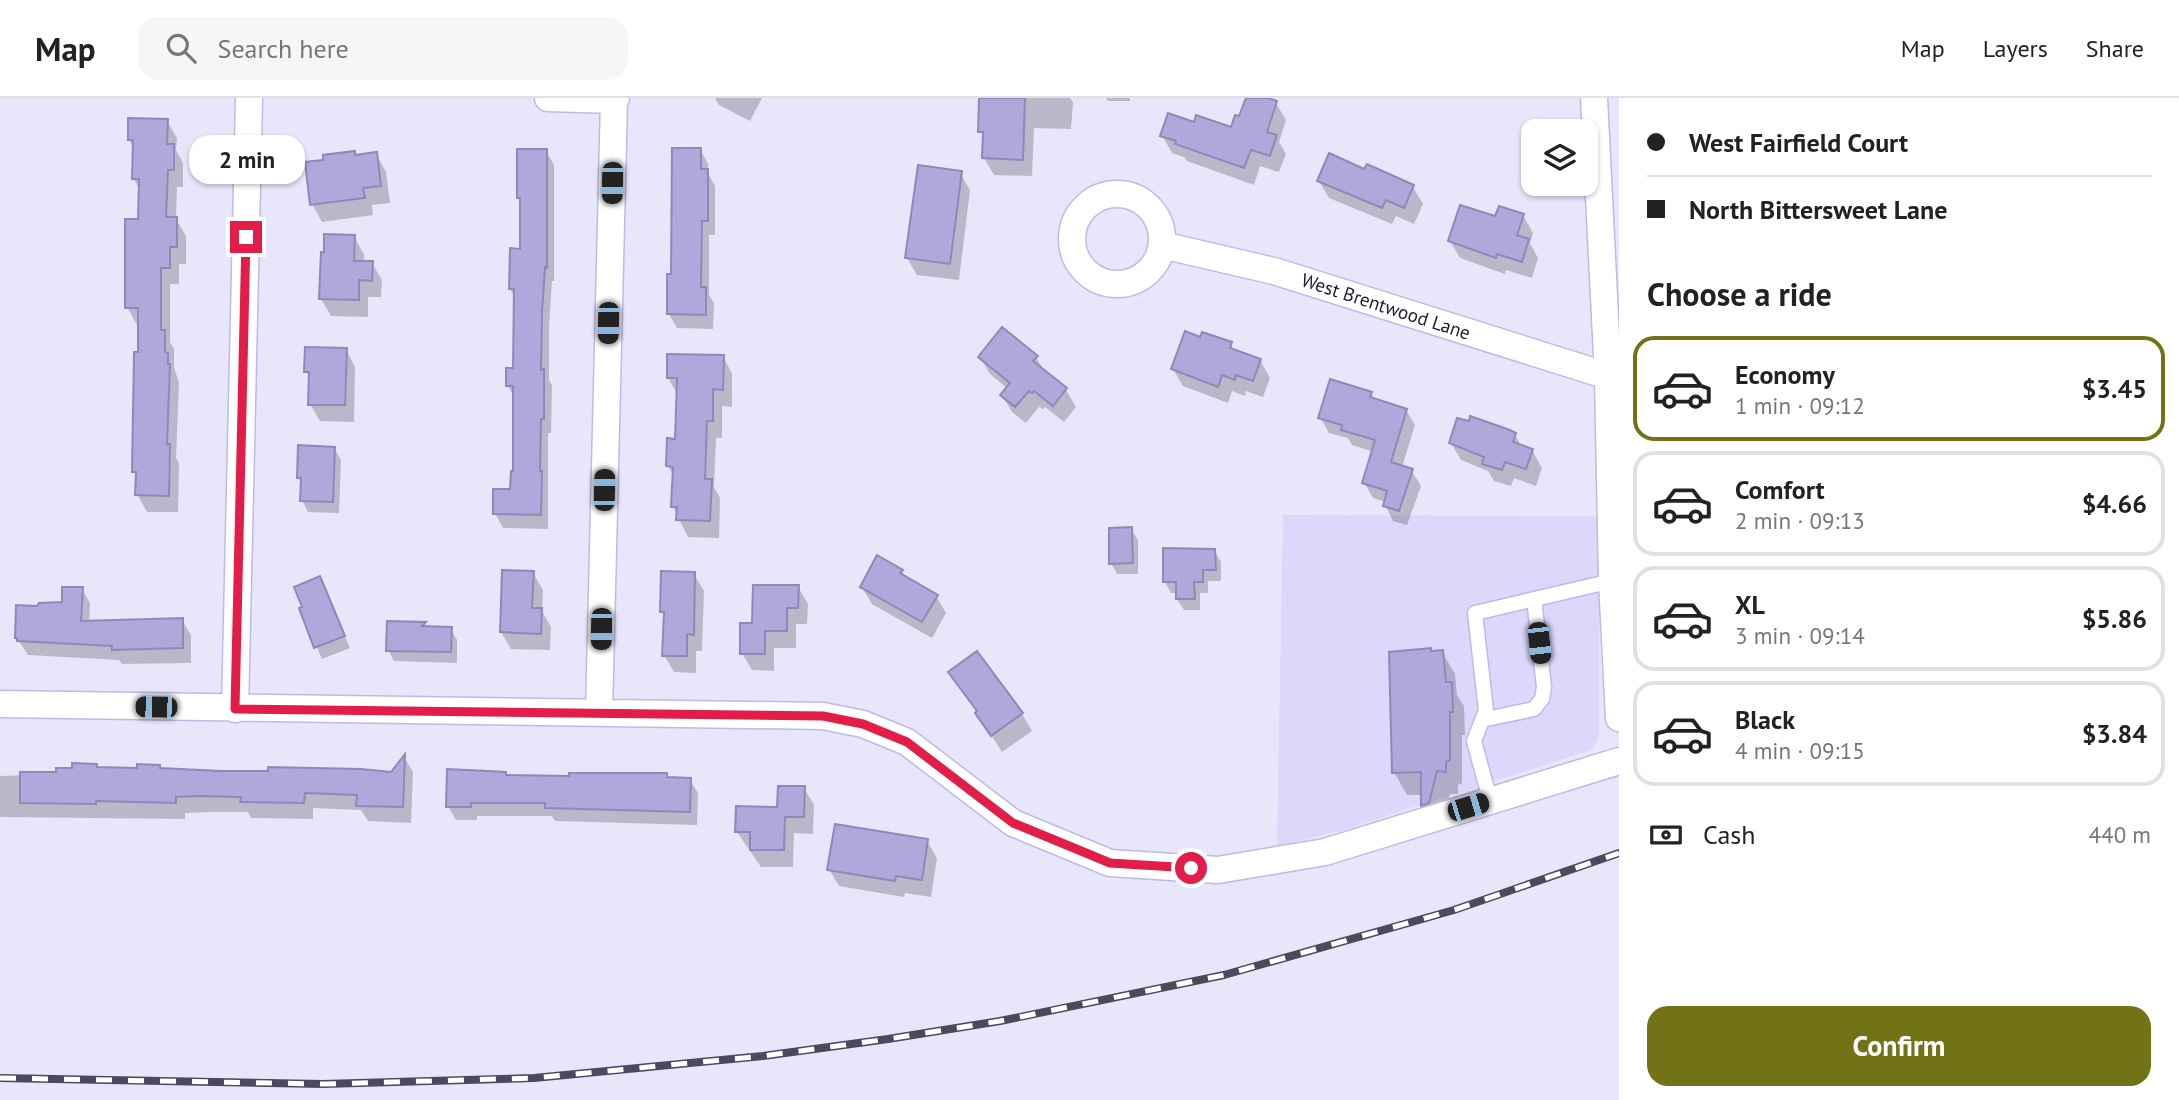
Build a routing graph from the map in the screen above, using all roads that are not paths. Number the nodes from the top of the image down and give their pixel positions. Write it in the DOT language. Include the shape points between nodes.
graph roads {
  1 [pos="249,98"];
  2 [pos="548,98"];
  3 [pos="1594,98"];
  4 [pos="615,99"];
  5 [pos="1161,245"];
  6 [pos="1608,376"];
  7 [pos="1612,581"];
  8 [pos="1534,599"];
  9 [pos="0,705"];
  10 [pos="235,709"];
  11 [pos="599,713"];
  12 [pos="1619,718"];
  13 [pos="1482,720"];
  14 [pos="1619,761"];
  15 [pos="1490,800"];
  1 -- 10 [label="street"];
  2 -- 4 [label="street"];
  3 -- 6 [label="street"];
  4 -- 11 [label="street"];
  5 -- 6 [label="street, West Brentwood Lane" via="1274,271"];
  6 -- 7 [label="street"];
  7 -- 8 [label="lane"];
  7 -- 12 [label="street"];
  8 -- 13 [label="lane" via="1542,699 1534,709"];
  8 -- 13 [label="lane" via="1475,613 1486,710"];
  9 -- 10 [label="street"];
  10 -- 11 [label="street"];
  11 -- 15 [label="street" via="823,716 863,724 907,742 1013,823 1110,863 1218,870 1325,852"];
  13 -- 15 [label="lane" via="1474,741"];
  14 -- 15 [label="street"];
}
